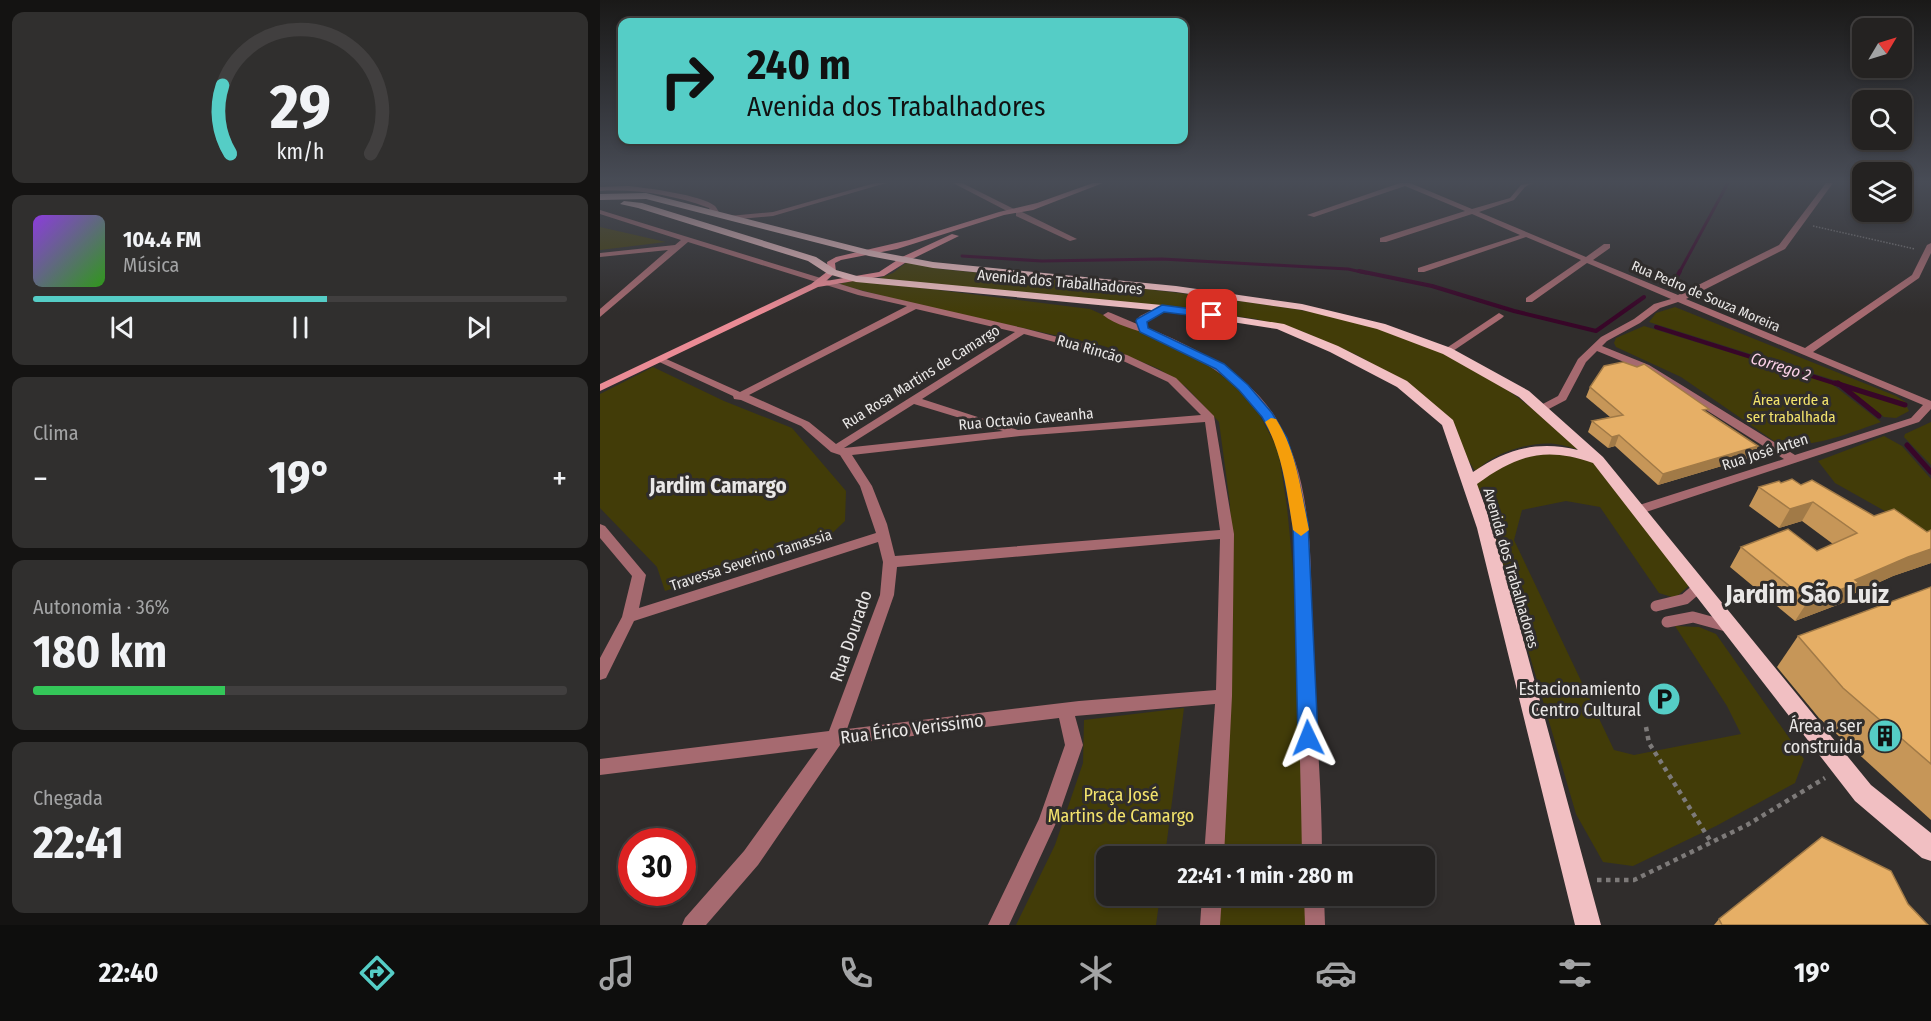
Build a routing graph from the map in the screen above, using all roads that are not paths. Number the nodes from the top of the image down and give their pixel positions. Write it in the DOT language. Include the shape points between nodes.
graph roads {
  1 [pos="649,226"];
  2 [pos="708,226"];
  3 [pos="761,226"];
  4 [pos="965,226"];
  5 [pos="976,226"];
  6 [pos="1045,226"];
  7 [pos="1427,226"];
  8 [pos="1505,226"];
  9 [pos="1798,226"];
  10 [pos="1526,235"];
  11 [pos="1073,239"];
  12 [pos="1383,240"];
  13 [pos="681,243"];
  14 [pos="1607,246"];
  15 [pos="1930,248"];
  16 [pos="869,253"];
  17 [pos="600,255"];
  18 [pos="905,259"];
  19 [pos="1587,260"];
  20 [pos="1421,270"];
  21 [pos="856,279"];
  22 [pos="823,281"];
  23 [pos="1678,298"];
  24 [pos="1529,300"];
  25 [pos="913,307"];
  26 [pos="1162,308"];
  27 [pos="600,314"];
  28 [pos="1108,315"];
  29 [pos="1499,316"];
  30 [pos="1144,330"];
  31 [pos="1023,331"];
  32 [pos="1596,347"];
  33 [pos="1447,351"];
  34 [pos="1806,352"];
  35 [pos="660,360"];
  36 [pos="600,388"];
  37 [pos="738,397"];
  38 [pos="914,400"];
  39 [pos="1931,404"];
  40 [pos="1541,409"];
  41 [pos="1210,418"];
  42 [pos="1020,433"];
  43 [pos="839,450"];
  44 [pos="1791,458"];
  45 [pos="1598,460"];
  46 [pos="1469,482"];
  47 [pos="1638,510"];
  48 [pos="600,529"];
  49 [pos="1227,534"];
  50 [pos="883,535"];
  51 [pos="890,562"];
  52 [pos="1699,587"];
  53 [pos="1656,606"];
  54 [pos="629,617"];
  55 [pos="1666,622"];
  56 [pos="1733,630"];
  57 [pos="600,673"];
  58 [pos="1224,696"];
  59 [pos="1065,710"];
  60 [pos="835,738"];
  61 [pos="600,767"];
  62 [pos="1215,846"];
  63 [pos="1312,846"];
  64 [pos="1931,849"];
  65 [pos="1211,906"];
  66 [pos="1314,906"];
  67 [pos="692,925"];
  68 [pos="998,925"];
  69 [pos="1210,925"];
  70 [pos="1315,925"];
  71 [pos="1588,925"];
  1 -- 13 [label="street, Rua Rincão"];
  2 -- 22 [label="main road, Avenida dos Trabalhadores" via="812,258"];
  3 -- 16 [label="main road"];
  4 -- 16 [label="main road"];
  5 -- 18 [label="main road"];
  6 -- 11 [label="street"];
  7 -- 12 [label="street"];
  8 -- 10 [label="street, Rua Pedro de Souza Moreira"];
  9 -- 23 [label="street" via="1782,247"];
  10 -- 19 [label="street, Rua Pedro de Souza Moreira"];
  10 -- 20 [label="street"];
  13 -- 17 [label="street"];
  13 -- 22 [label="street, Rua Rincão"];
  13 -- 27 [label="street"];
  14 -- 19 [label="street"];
  15 -- 34 [label="street" via="1916,276"];
  16 -- 18 [label="main road, Avenida dos Trabalhadores"];
  16 -- 22 [label="main road" via="831,262"];
  18 -- 21 [label="main road" via="880,274"];
  18 -- 33 [label="main road, Avenida dos Trabalhadores" via="1302,307 1381,326"];
  19 -- 23 [label="street, Rua Pedro de Souza Moreira"];
  19 -- 24 [label="street"];
  21 -- 22 [label="main road, Avenida dos Trabalhadores"];
  21 -- 26 [label="main road, Avenida dos Trabalhadores"];
  22 -- 25 [label="street, Rua Rincão"];
  22 -- 35 [label="main road"];
  23 -- 32 [label="street" via="1657,306"];
  23 -- 34 [label="street, Rua Pedro de Souza Moreira"];
  25 -- 31 [label="street, Rua Rincão"];
  25 -- 37 [label="street"];
  26 -- 30 [label="street" via="1143,318"];
  26 -- 46 [label="main road, Avenida dos Trabalhadores" via="1280,327 1402,384 1448,423"];
  28 -- 30 [label="street"];
  29 -- 33 [label="street"];
  30 -- 63 [label="street" via="1220,367 1243,387 1268,416 1289,464 1301,523"];
  31 -- 38 [label="street, Rua Rosa Martins de Camargo"];
  31 -- 41 [label="street, Rua Rincão" via="1123,357 1172,381"];
  32 -- 40 [label="street" via="1582,361 1562,398"];
  32 -- 44 [label="street" via="1645,367"];
  33 -- 40 [label="main road, Avenida dos Trabalhadores" via="1524,394"];
  34 -- 39 [label="street, Rua Pedro de Souza Moreira"];
  35 -- 36 [label="main road"];
  35 -- 37 [label="street, Rua Dourado"];
  37 -- 43 [label="street, Rua Dourado" via="805,424"];
  38 -- 42 [label="street"];
  38 -- 43 [label="street, Rua Rosa Martins de Camargo"];
  39 -- 44 [label="street, Rua José Arten" via="1916,420"];
  40 -- 45 [label="main road, Avenida dos Trabalhadores"];
  41 -- 42 [label="street, Rua Octavio Caveanha"];
  41 -- 49 [label="street"];
  42 -- 43 [label="street, Rua Octavio Caveanha"];
  43 -- 50 [label="street, Rua Dourado" via="866,486"];
  44 -- 47 [label="street, Rua José Arten"];
  45 -- 46 [label="main road" via="1559,449 1525,450 1498,461"];
  45 -- 47 [label="main road, Avenida dos Trabalhadores"];
  46 -- 71 [label="main road, Avenida dos Trabalhadores" via="1485,528"];
  47 -- 52 [label="main road, Avenida dos Trabalhadores"];
  48 -- 54 [label="street" via="639,575"];
  49 -- 51 [label="street"];
  49 -- 58 [label="street"];
  50 -- 51 [label="street, Rua Dourado"];
  50 -- 54 [label="street, Travessa Severino Tamassia"];
  51 -- 60 [label="street, Rua Dourado" via="887,595"];
  52 -- 53 [label="lane" via="1693,597"];
  52 -- 56 [label="main road, Avenida dos Trabalhadores"];
  54 -- 57 [label="street"];
  55 -- 56 [label="lane" via="1693,617"];
  56 -- 64 [label="main road, Avenida dos Trabalhadores" via="1863,793"];
  58 -- 59 [label="street, Rua Érico Verissimo"];
  58 -- 62 [label="street"];
  59 -- 60 [label="street, Rua Érico Verissimo"];
  59 -- 68 [label="street" via="1074,745 1047,823"];
  60 -- 61 [label="street, Rua Érico Verissimo"];
  60 -- 67 [label="street, Rua Dourado" via="751,858"];
  65 -- 69 [label="street"];
  66 -- 70 [label="street"];
}
